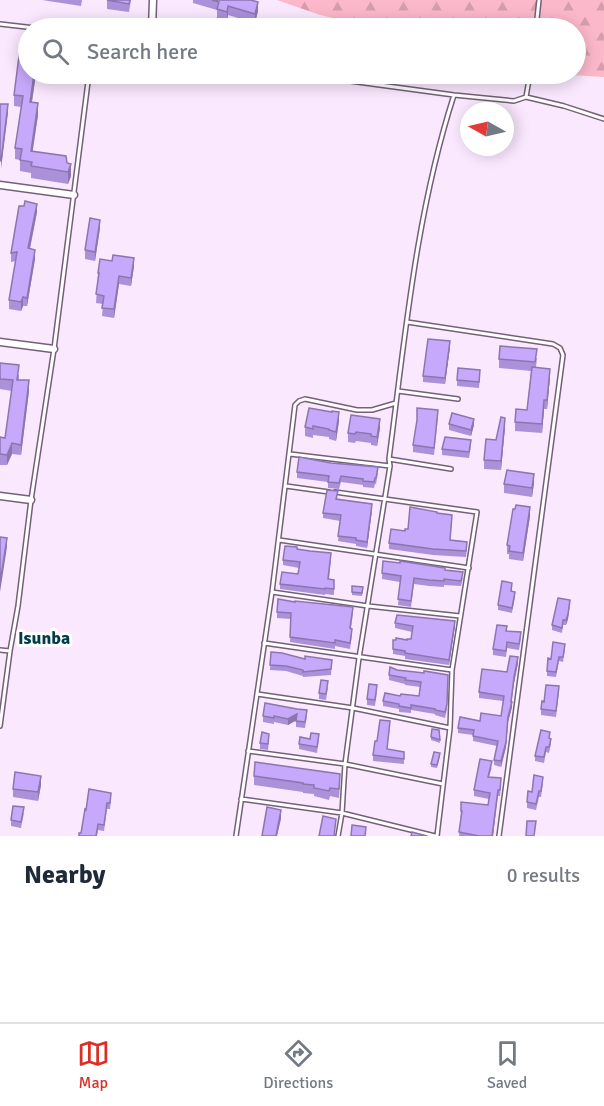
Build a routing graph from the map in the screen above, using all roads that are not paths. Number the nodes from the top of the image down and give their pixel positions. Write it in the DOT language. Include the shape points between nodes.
graph roads {
  1 [pos="153,0"];
  2 [pos="539,0"];
  3 [pos="152,18"];
  4 [pos="537,18"];
  5 [pos="0,24"];
  6 [pos="18,26"];
  7 [pos="87,84"];
  8 [pos="372,84"];
  9 [pos="528,84"];
  10 [pos="454,95"];
  11 [pos="526,97"];
  12 [pos="604,119"];
  13 [pos="0,185"];
  14 [pos="74,195"];
  15 [pos="407,322"];
  16 [pos="0,342"];
  17 [pos="54,349"];
  18 [pos="399,391"];
  19 [pos="458,399"];
  20 [pos="396,403"];
  21 [pos="290,453"];
  22 [pos="389,459"];
  23 [pos="390,466"];
  24 [pos="451,469"];
  25 [pos="286,486"];
  26 [pos="0,496"];
  27 [pos="384,499"];
  28 [pos="31,500"];
  29 [pos="279,540"];
  30 [pos="376,555"];
  31 [pos="469,568"];
  32 [pos="272,592"];
  33 [pos="368,606"];
  34 [pos="461,616"];
  35 [pos="264,643"];
  36 [pos="0,650"];
  37 [pos="10,651"];
  38 [pos="360,658"];
  39 [pos="452,670"];
  40 [pos="257,694"];
  41 [pos="353,708"];
  42 [pos="0,726"];
  43 [pos="450,728"];
  44 [pos="248,751"];
  45 [pos="345,764"];
  46 [pos="443,783"];
  47 [pos="241,799"];
  48 [pos="342,813"];
  49 [pos="236,836"];
  50 [pos="338,836"];
  51 [pos="436,836"];
  52 [pos="499,836"];
  1 -- 3 [label="street"];
  2 -- 4 [label="lane"];
  5 -- 6 [label="lane"];
  7 -- 14 [label="lane"];
  8 -- 10 [label="lane"];
  9 -- 11 [label="lane"];
  10 -- 11 [label="lane" via="514,101"];
  10 -- 15 [label="lane" via="424,212"];
  11 -- 12 [label="lane"];
  13 -- 14 [label="street"];
  14 -- 17 [label="lane"];
  15 -- 18 [label="lane"];
  15 -- 52 [label="lane" via="553,344 563,355"];
  16 -- 17 [label="street"];
  17 -- 28 [label="lane"];
  18 -- 19 [label="lane"];
  18 -- 20 [label="lane"];
  20 -- 21 [label="lane" via="357,410 299,400 295,405"];
  20 -- 22 [label="lane"];
  21 -- 23 [label="lane"];
  21 -- 25 [label="lane"];
  22 -- 23 [label="lane"];
  22 -- 24 [label="lane"];
  23 -- 27 [label="lane"];
  25 -- 27 [label="lane"];
  25 -- 29 [label="lane"];
  26 -- 28 [label="street"];
  27 -- 30 [label="lane"];
  27 -- 31 [label="lane" via="477,512"];
  28 -- 37 [label="lane"];
  29 -- 30 [label="lane"];
  29 -- 32 [label="lane"];
  30 -- 31 [label="lane"];
  30 -- 33 [label="lane"];
  31 -- 34 [label="lane"];
  32 -- 33 [label="lane"];
  32 -- 35 [label="lane"];
  33 -- 34 [label="lane"];
  33 -- 38 [label="lane"];
  34 -- 39 [label="lane"];
  35 -- 38 [label="lane"];
  35 -- 40 [label="lane"];
  36 -- 37 [label="lane"];
  37 -- 42 [label="lane"];
  38 -- 39 [label="lane"];
  38 -- 41 [label="lane"];
  39 -- 43 [label="lane"];
  40 -- 41 [label="lane"];
  40 -- 44 [label="lane"];
  41 -- 43 [label="lane"];
  41 -- 45 [label="lane"];
  43 -- 46 [label="lane"];
  44 -- 45 [label="lane"];
  44 -- 47 [label="lane"];
  45 -- 46 [label="lane"];
  45 -- 48 [label="lane"];
  46 -- 51 [label="lane"];
  47 -- 48 [label="lane"];
  47 -- 49 [label="lane"];
  48 -- 50 [label="lane"];
  48 -- 51 [label="lane"];
}
